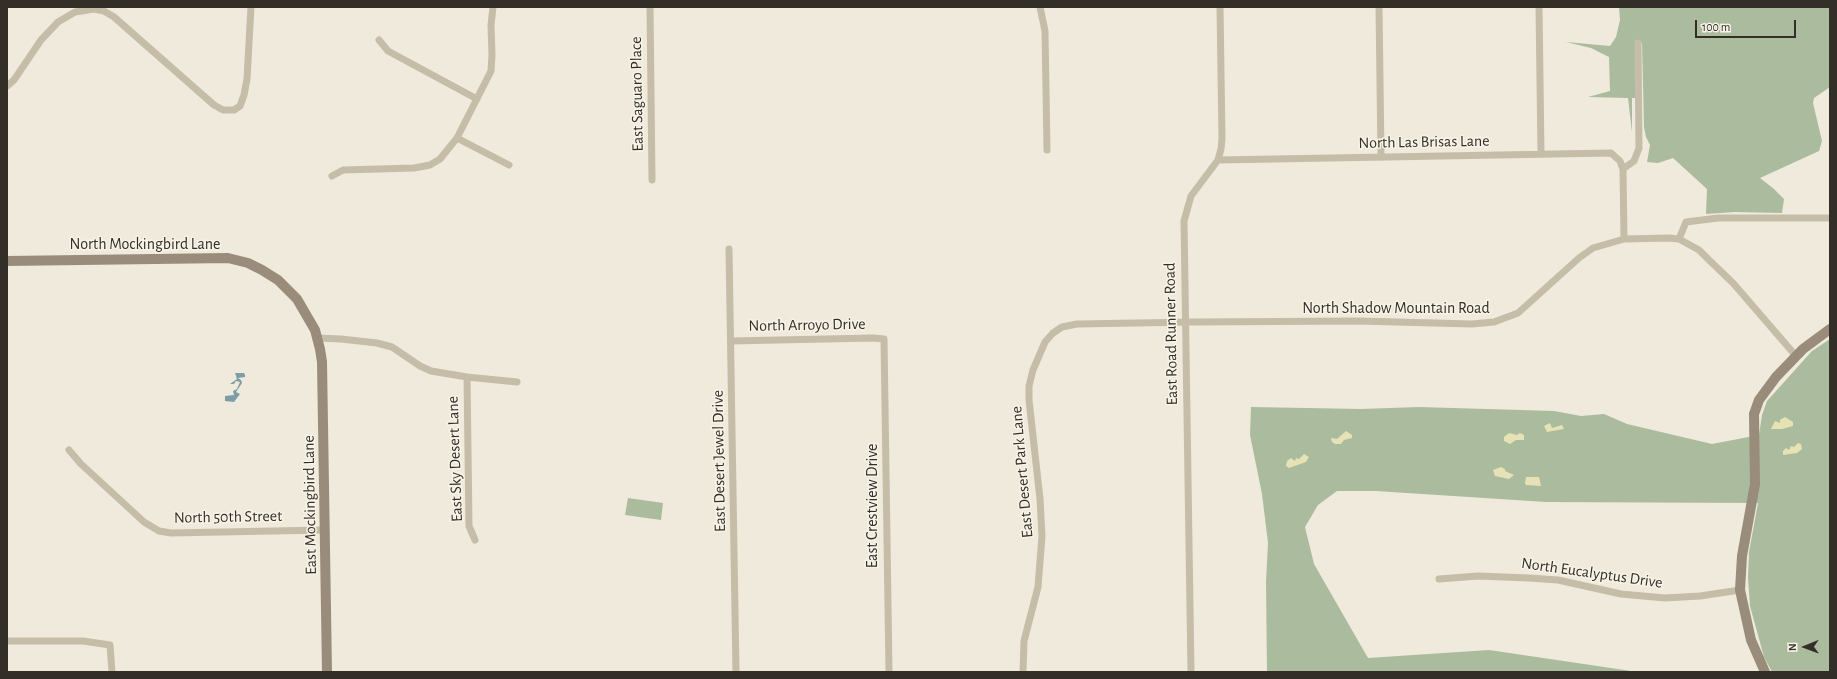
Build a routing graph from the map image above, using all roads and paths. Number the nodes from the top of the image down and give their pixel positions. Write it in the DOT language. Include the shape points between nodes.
graph roads {
  1 [pos="252,7"];
  2 [pos="493,7"];
  3 [pos="650,7"];
  4 [pos="1040,7"];
  5 [pos="1220,7"];
  6 [pos="1378,7"];
  7 [pos="1539,7"];
  8 [pos="379,40"];
  9 [pos="1638,43"];
  10 [pos="7,86"];
  11 [pos="477,99"];
  12 [pos="457,138"];
  13 [pos="1047,150"];
  14 [pos="1541,154"];
  15 [pos="1381,157"];
  16 [pos="1218,160"];
  17 [pos="509,166"];
  18 [pos="1623,169"];
  19 [pos="332,176"];
  20 [pos="652,180"];
  21 [pos="1830,218"];
  22 [pos="1679,239"];
  23 [pos="1624,240"];
  24 [pos="729,249"];
  25 [pos="7,261"];
  26 [pos="1185,322"];
  27 [pos="1830,329"];
  28 [pos="318,338"];
  29 [pos="884,339"];
  30 [pos="731,341"];
  31 [pos="1045,342"];
  32 [pos="1796,356"];
  33 [pos="467,378"];
  34 [pos="517,382"];
  35 [pos="69,450"];
  36 [pos="324,530"];
  37 [pos="475,540"];
  38 [pos="1439,579"];
  39 [pos="1740,590"];
  40 [pos="7,641"];
  41 [pos="112,672"];
  42 [pos="327,672"];
  43 [pos="736,672"];
  44 [pos="889,672"];
  45 [pos="1023,672"];
  46 [pos="1190,672"];
  47 [pos="1765,672"];
  1 -- 10 [label="street" via="244,95 240,106 230,111 214,105 114,17 94,9 74,12 58,22 41,40 14,80"];
  2 -- 11 [label="street" via="491,71"];
  3 -- 20 [label="street, East Saguaro Place"];
  4 -- 13 [label="street" via="1045,31"];
  5 -- 16 [label="street, East Road Runner Road" via="1222,139"];
  6 -- 15 [label="street"];
  7 -- 14 [label="street"];
  8 -- 11 [label="street" via="388,51"];
  9 -- 18 [label="street" via="1639,148 1634,161"];
  11 -- 12 [label="street"];
  12 -- 17 [label="street"];
  12 -- 19 [label="street" via="440,159 430,165 414,168 343,170"];
  14 -- 15 [label="street, North Las Brisas Lane"];
  14 -- 18 [label="street, North Las Brisas Lane" via="1611,153 1620,161"];
  15 -- 16 [label="street, North Las Brisas Lane"];
  16 -- 26 [label="street, East Road Runner Road" via="1195,188 1185,210"];
  18 -- 23 [label="street"];
  21 -- 22 [label="street" via="1718,218 1686,222"];
  22 -- 23 [label="street, North Shadow Mountain Road"];
  22 -- 32 [label="street, North Shadow Mountain Road" via="1699,250 1723,273"];
  23 -- 26 [label="street, North Shadow Mountain Road" via="1601,245 1585,254 1518,314 1494,322"];
  24 -- 30 [label="street, East Desert Jewel Drive"];
  25 -- 28 [label="street, North Mockingbird Lane" via="228,258 248,263 287,287 307,313"];
  26 -- 31 [label="street, North Shadow Mountain Road" via="1070,324 1053,333"];
  26 -- 46 [label="street, East Road Runner Road"];
  27 -- 32 [label="street"];
  28 -- 33 [label="street" via="377,343 392,347 431,371"];
  28 -- 36 [label="street, East Mockingbird Lane" via="322,369"];
  29 -- 30 [label="street, North Arroyo Drive"];
  29 -- 44 [label="street, East Crestview Drive"];
  30 -- 43 [label="street, East Desert Jewel Drive"];
  31 -- 45 [label="street, East Desert Park Lane" via="1033,370 1029,400 1042,536 1038,587 1024,641"];
  32 -- 39 [label="street" via="1764,392 1755,409 1755,484 1742,556"];
  33 -- 34 [label="street"];
  33 -- 37 [label="street, East Sky Desert Lane" via="469,526"];
  35 -- 36 [label="street, North 50th Street" via="144,522 159,531 171,533"];
  36 -- 42 [label="street, East Mockingbird Lane"];
  38 -- 39 [label="street, North Eucalyptus Drive" via="1478,576 1558,580 1621,594 1665,598"];
  39 -- 47 [label="street" via="1751,640"];
  40 -- 41 [label="street" via="84,641 110,645"];
}
